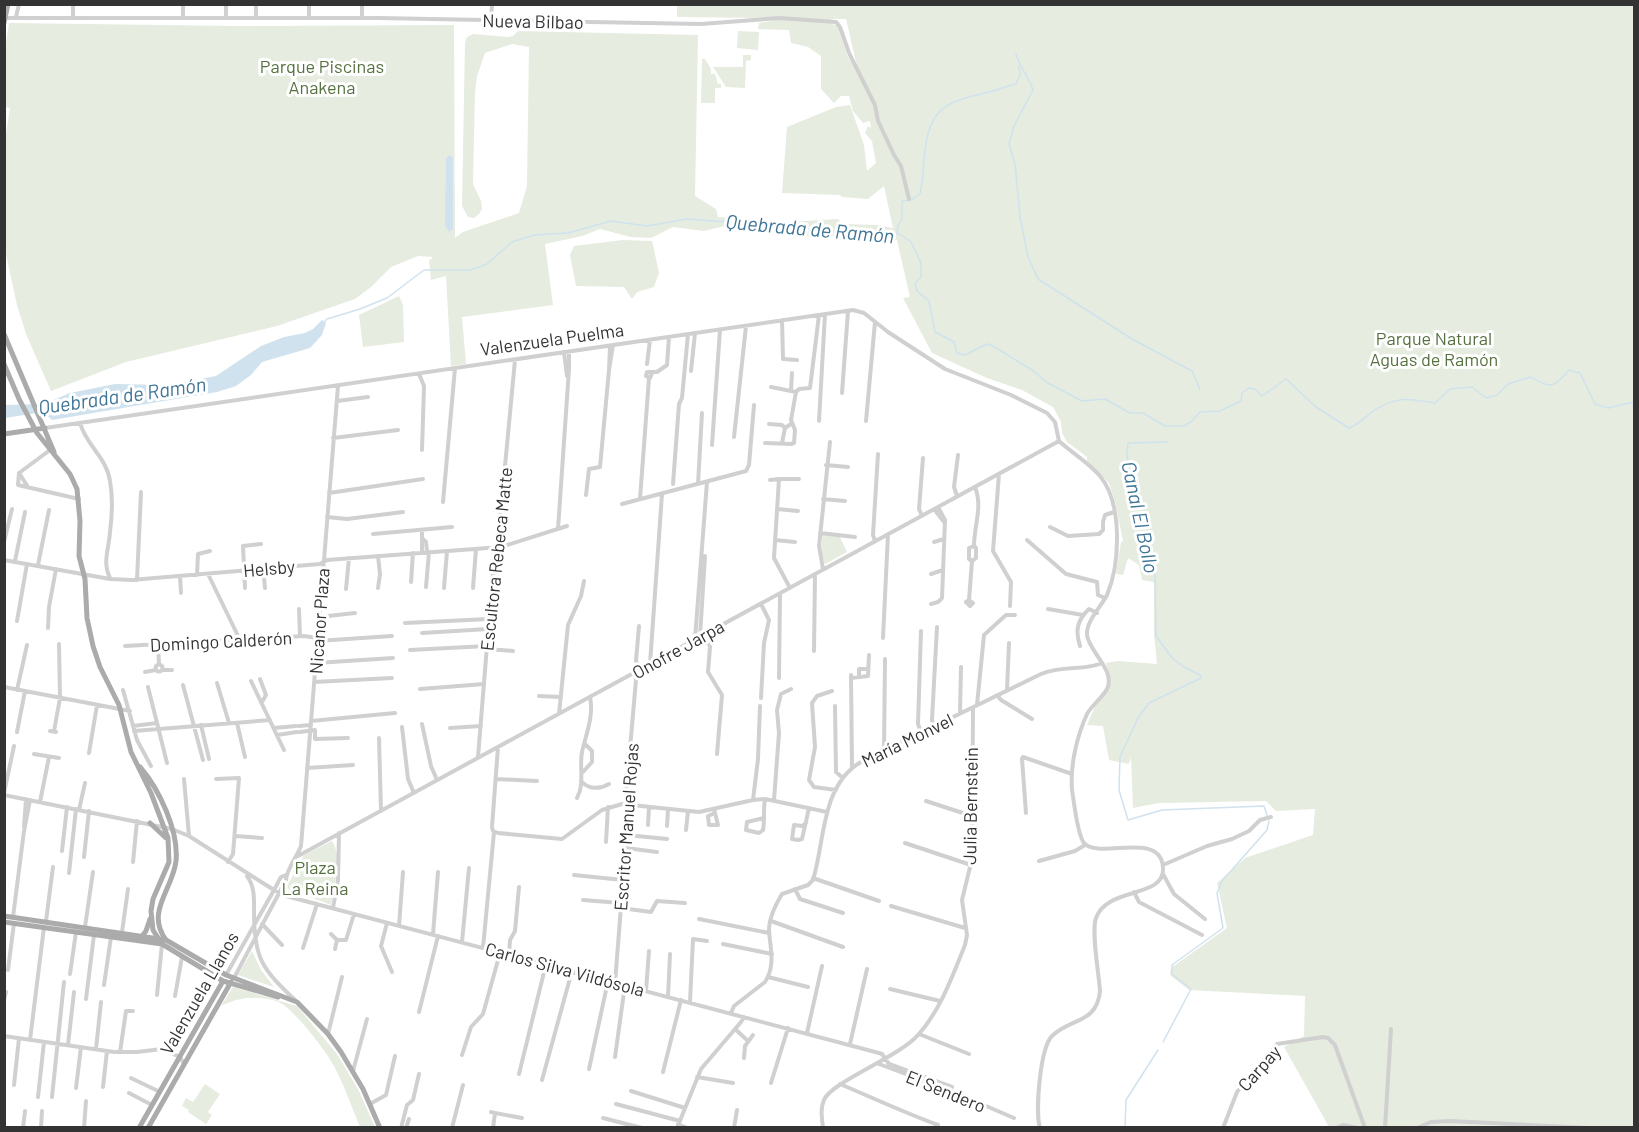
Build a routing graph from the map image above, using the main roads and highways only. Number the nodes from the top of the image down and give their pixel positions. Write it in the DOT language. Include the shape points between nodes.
graph roads {
  1 [pos="8,4"];
  2 [pos="5,19"];
  3 [pos="4,334"];
  4 [pos="4,364"];
  5 [pos="45,428"];
  6 [pos="36,430"];
  7 [pos="4,434"];
  8 [pos="56,455"];
  9 [pos="134,759"];
  10 [pos="150,823"];
  11 [pos="169,842"];
  12 [pos="151,911"];
  13 [pos="4,916"];
  14 [pos="13,920"];
  15 [pos="4,922"];
  16 [pos="45,924"];
  17 [pos="142,936"];
  18 [pos="157,938"];
  19 [pos="164,942"];
  20 [pos="225,978"];
  21 [pos="232,981"];
  22 [pos="139,1128"];
  23 [pos="148,1128"];
  24 [pos="380,1128"];
  1 -- 2 [label="main road"];
  3 -- 5 [label="main road"];
  4 -- 6 [label="main road"];
  5 -- 6 [label="main road, Valenzuela Puelma"];
  5 -- 8 [label="main road"];
  6 -- 7 [label="main road, Valenzuela Puelma"];
  6 -- 8 [label="main road"];
  8 -- 9 [label="main road" via="74,481 79,499 79,556 93,646 120,710"];
  9 -- 11 [label="main road" via="152,793"];
  9 -- 19 [label="main road" via="153,784 176,846 175,865 158,913"];
  10 -- 11 [label="main road"];
  11 -- 12 [label="main road" via="168,865"];
  12 -- 17 [label="main road"];
  12 -- 18 [label="main road"];
  13 -- 14 [label="main road"];
  14 -- 15 [label="main road"];
  14 -- 16 [label="main road"];
  16 -- 17 [label="main road"];
  16 -- 19 [label="main road" via="94,935"];
  17 -- 18 [label="main road"];
  18 -- 19 [label="main road"];
  19 -- 20 [label="main road"];
  19 -- 20 [label="main road" via="182,957"];
  20 -- 21 [label="main road"];
  20 -- 22 [label="main road, Valenzuela Llanos"];
  21 -- 23 [label="main road, Valenzuela Llanos"];
  21 -- 24 [label="main road" via="297,1002 328,1034 353,1071"];
}
